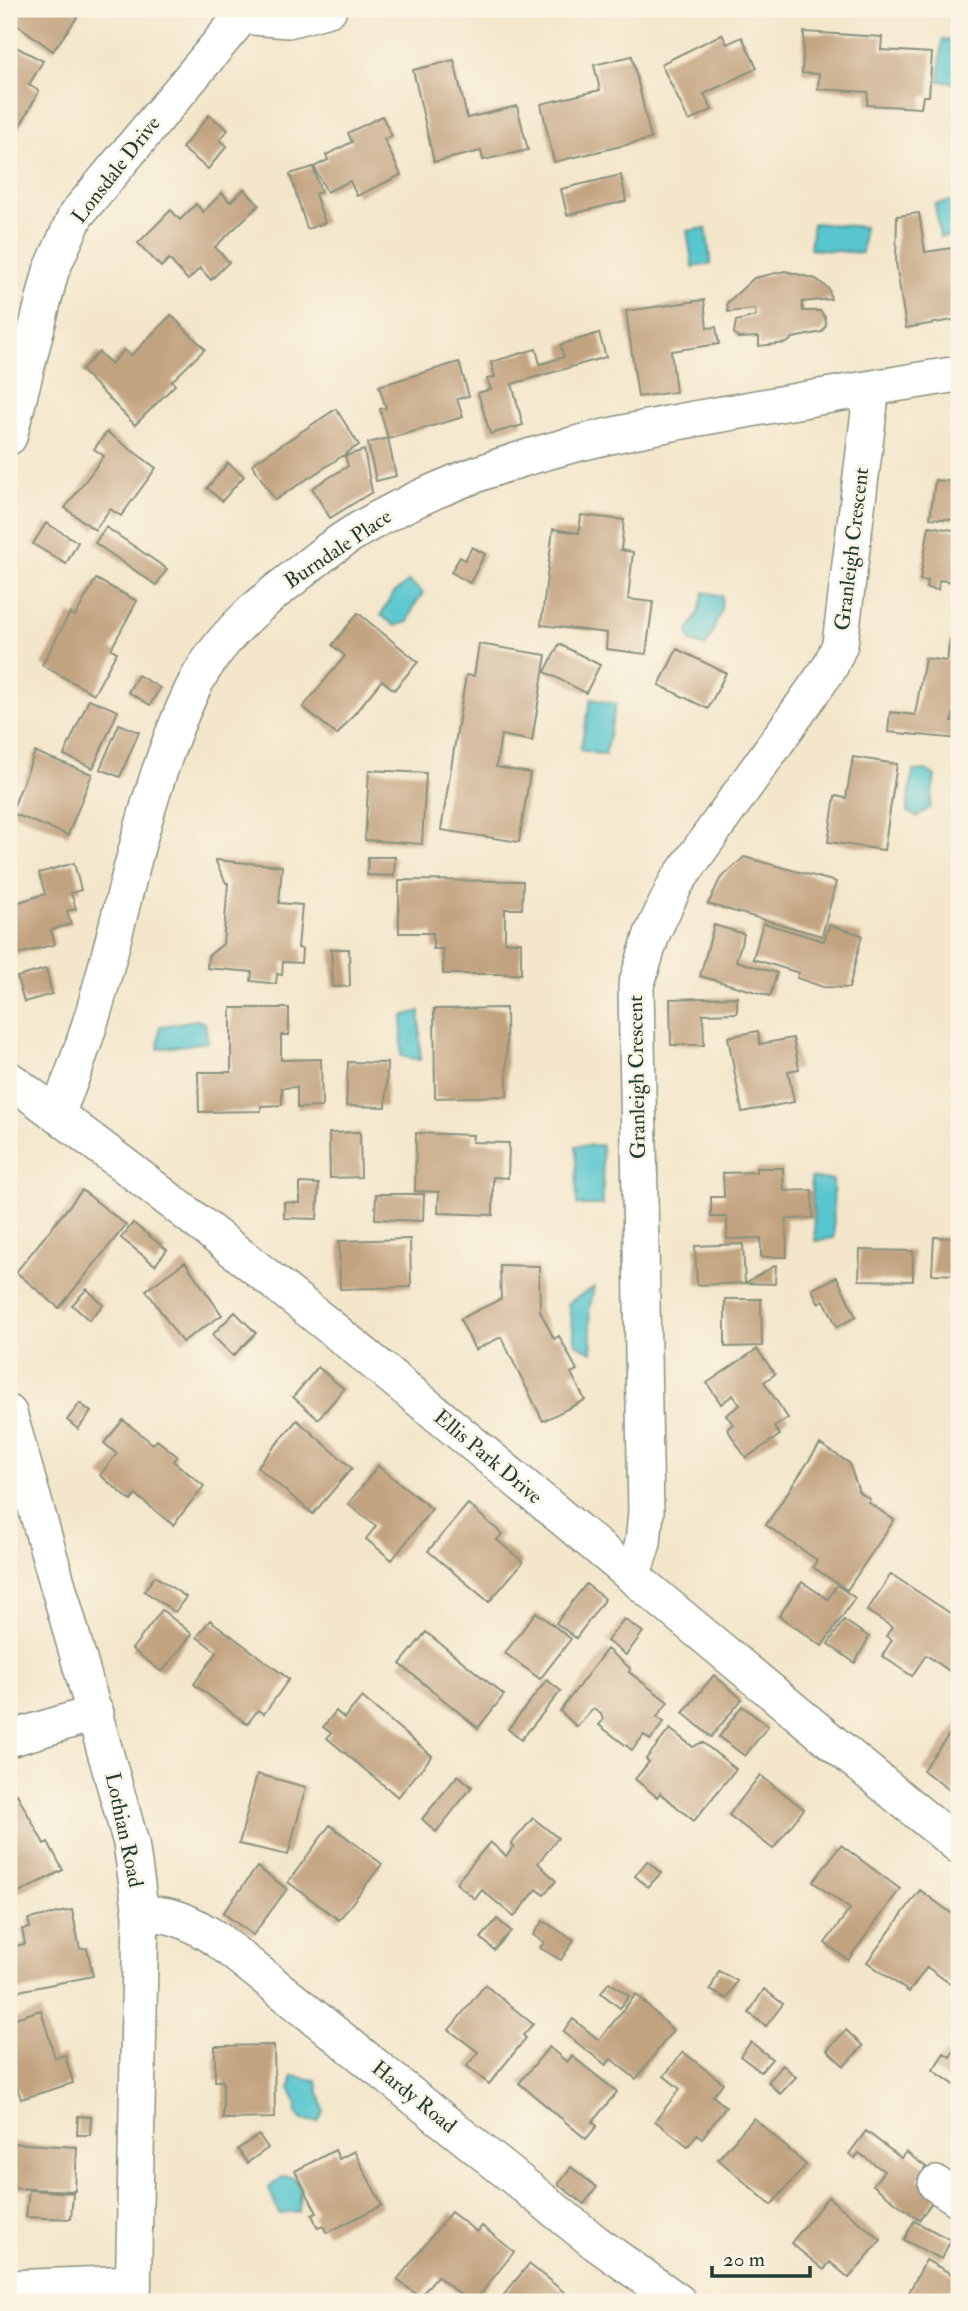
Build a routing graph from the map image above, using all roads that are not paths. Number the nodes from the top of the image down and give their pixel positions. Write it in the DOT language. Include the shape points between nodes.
graph roads {
  1 [pos="329,9"];
  2 [pos="245,13"];
  3 [pos="959,374"];
  4 [pos="872,388"];
  5 [pos="9,437"];
  6 [pos="9,1079"];
  7 [pos="57,1113"];
  8 [pos="9,1413"];
  9 [pos="633,1574"];
  10 [pos="96,1713"];
  11 [pos="9,1739"];
  12 [pos="959,1846"];
  13 [pos="141,1914"];
  14 [pos="9,2288"];
  15 [pos="133,2293"];
  16 [pos="679,2302"];
  1 -- 2 [label="street" via="288,20"];
  2 -- 5 [label="street, Lonsdale Drive" via="76,215 51,271"];
  3 -- 4 [label="street, Burndale Place"];
  4 -- 7 [label="street, Burndale Place" via="627,430 500,464 357,530 269,597 212,658 193,686 173,734 85,1042"];
  4 -- 9 [label="street, Granleigh Crescent" via="840,643 830,667 676,883 652,934 636,986 646,1512"];
  6 -- 7 [label="street, Ellis Park Drive"];
  7 -- 9 [label="street, Ellis Park Drive" via="372,1360"];
  8 -- 10 [label="street, Lothian Road"];
  9 -- 12 [label="street, Ellis Park Drive"];
  10 -- 11 [label="street"];
  10 -- 13 [label="street, Lothian Road" via="131,1843"];
  13 -- 15 [label="street, Lothian Road"];
  13 -- 16 [label="street, Hardy Road" via="180,1918 218,1940 596,2243"];
  14 -- 15 [label="street"];
}
